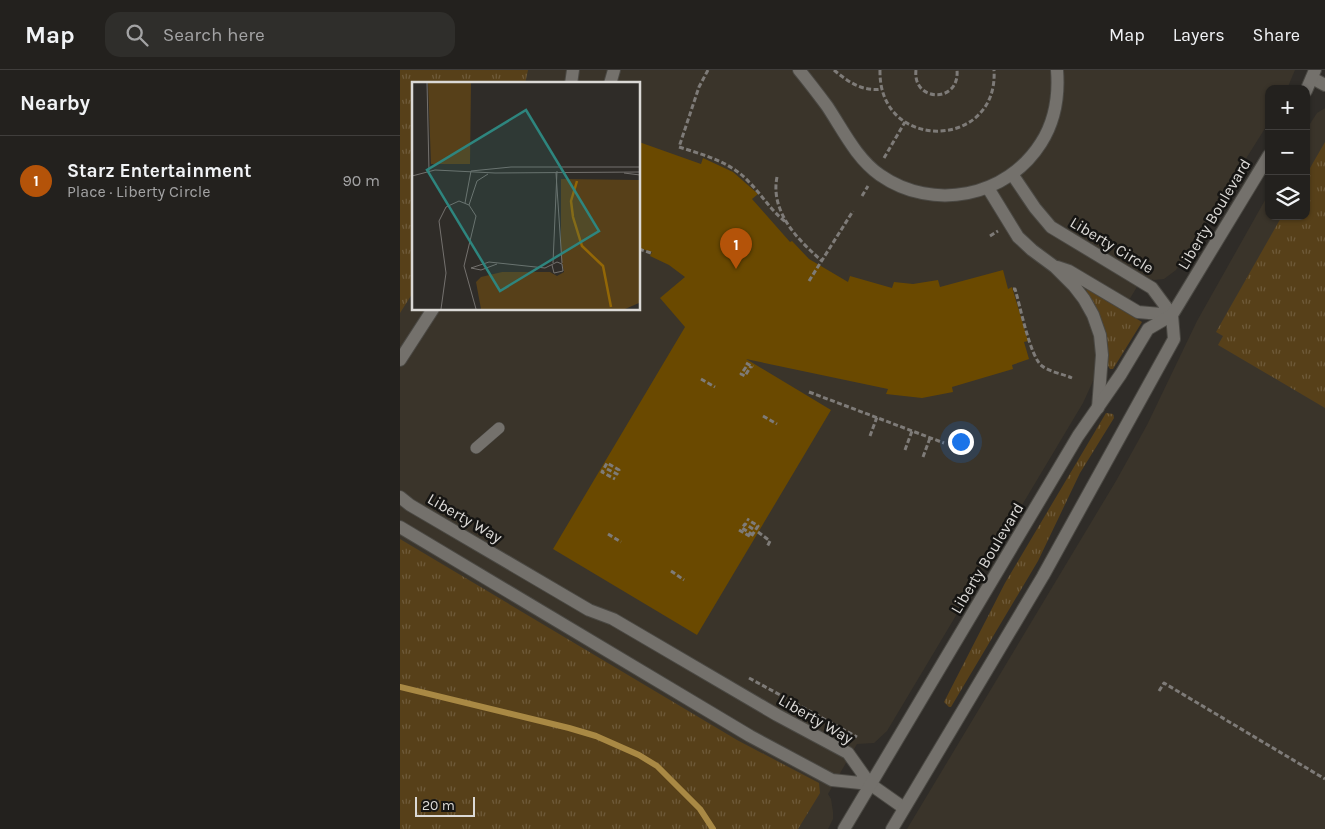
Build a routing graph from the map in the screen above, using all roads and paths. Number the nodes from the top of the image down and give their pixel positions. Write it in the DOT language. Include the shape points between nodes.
graph roads {
  1 [pos="708,70"];
  2 [pos="799,70"];
  3 [pos="834,70"];
  4 [pos="880,70"];
  5 [pos="916,70"];
  6 [pos="957,70"];
  7 [pos="994,70"];
  8 [pos="1058,70"];
  9 [pos="1314,74"];
  10 [pos="1325,85"];
  11 [pos="882,89"];
  12 [pos="905,122"];
  13 [pos="881,163"];
  14 [pos="1265,163"];
  15 [pos="1012,174"];
  16 [pos="777,177"];
  17 [pos="871,180"];
  18 [pos="988,188"];
  19 [pos="862,196"];
  20 [pos="853,211"];
  21 [pos="786,222"];
  22 [pos="640,249"];
  23 [pos="651,253"];
  24 [pos="822,261"];
  25 [pos="1055,267"];
  26 [pos="809,281"];
  27 [pos="1013,289"];
  28 [pos="432,310"];
  29 [pos="1172,315"];
  30 [pos="400,360"];
  31 [pos="746,365"];
  32 [pos="1072,378"];
  33 [pos="701,379"];
  34 [pos="715,387"];
  35 [pos="809,392"];
  36 [pos="1098,408"];
  37 [pos="763,416"];
  38 [pos="877,417"];
  39 [pos="777,424"];
  40 [pos="499,428"];
  41 [pos="912,431"];
  42 [pos="870,436"];
  43 [pos="930,438"];
  44 [pos="944,443"];
  45 [pos="476,448"];
  46 [pos="904,450"];
  47 [pos="923,457"];
  48 [pos="608,469"];
  49 [pos="615,479"];
  50 [pos="400,497"];
  51 [pos="747,520"];
  52 [pos="400,527"];
  53 [pos="753,529"];
  54 [pos="739,530"];
  55 [pos="758,532"];
  56 [pos="608,534"];
  57 [pos="753,535"];
  58 [pos="621,542"];
  59 [pos="767,547"];
  60 [pos="671,571"];
  61 [pos="684,580"];
  62 [pos="742,675"];
  63 [pos="1159,691"];
  64 [pos="858,737"];
  65 [pos="1325,779"];
  66 [pos="870,784"];
  67 [pos="904,808"];
  68 [pos="844,829"];
  69 [pos="892,829"];
  1 -- 21 [label="path" via="679,147 737,171"];
  2 -- 18 [label="street" via="858,153 884,178 911,190 935,195 955,195"];
  3 -- 11 [label="path" via="861,88"];
  4 -- 11 [label="path"];
  5 -- 6 [label="path" via="920,86 938,96 953,87"];
  7 -- 12 [label="path" via="993,88 987,102 974,118 962,126 932,132"];
  8 -- 15 [label="street" via="1056,106 1047,130 1035,152"];
  9 -- 10 [label="street"];
  11 -- 12 [label="path" via="890,107"];
  12 -- 13 [label="path"];
  14 -- 29 [label="street, Liberty Boulevard"];
  15 -- 18 [label="street"];
  15 -- 29 [label="street, Liberty Circle" via="1051,227 1152,288"];
  16 -- 21 [label="path" via="777,199"];
  17 -- 19 [label="path"];
  18 -- 25 [label="street" via="1018,237"];
  20 -- 24 [label="path"];
  21 -- 24 [label="path"];
  22 -- 23 [label="path"];
  24 -- 26 [label="path"];
  25 -- 29 [label="street" via="1069,271 1138,312"];
  25 -- 36 [label="street" via="1084,299 1099,330 1102,362"];
  27 -- 32 [label="path" via="1038,362"];
  28 -- 30 [label="street"];
  29 -- 36 [label="street, Liberty Boulevard" via="1148,329"];
  29 -- 67 [label="street" via="1174,339 1056,555"];
  31 -- 31 [label="path" via="752,366 745,376 741,374"];
  33 -- 34 [label="path"];
  35 -- 38 [label="path"];
  36 -- 66 [label="street, Liberty Boulevard" via="1078,436"];
  37 -- 39 [label="path"];
  38 -- 41 [label="path"];
  38 -- 42 [label="path"];
  40 -- 45 [label="lane"];
  41 -- 43 [label="path"];
  41 -- 46 [label="path"];
  43 -- 44 [label="path"];
  43 -- 47 [label="path"];
  48 -- 49 [label="path" via="616,474 619,470 607,463 602,472"];
  50 -- 66 [label="street, Liberty Way" via="589,610 613,619 848,753"];
  51 -- 57 [label="path" via="758,526"];
  52 -- 66 [label="street" via="750,736 832,780"];
  53 -- 57 [label="path" via="744,524 742,528"];
  54 -- 57 [label="path" via="751,537"];
  55 -- 59 [label="path" via="770,541"];
  56 -- 58 [label="path"];
  60 -- 61 [label="path"];
  62 -- 64 [label="path"];
  63 -- 65 [label="path" via="1164,683"];
  66 -- 67 [label="street"];
  66 -- 68 [label="street, Liberty Boulevard"];
  67 -- 69 [label="street"];
}
